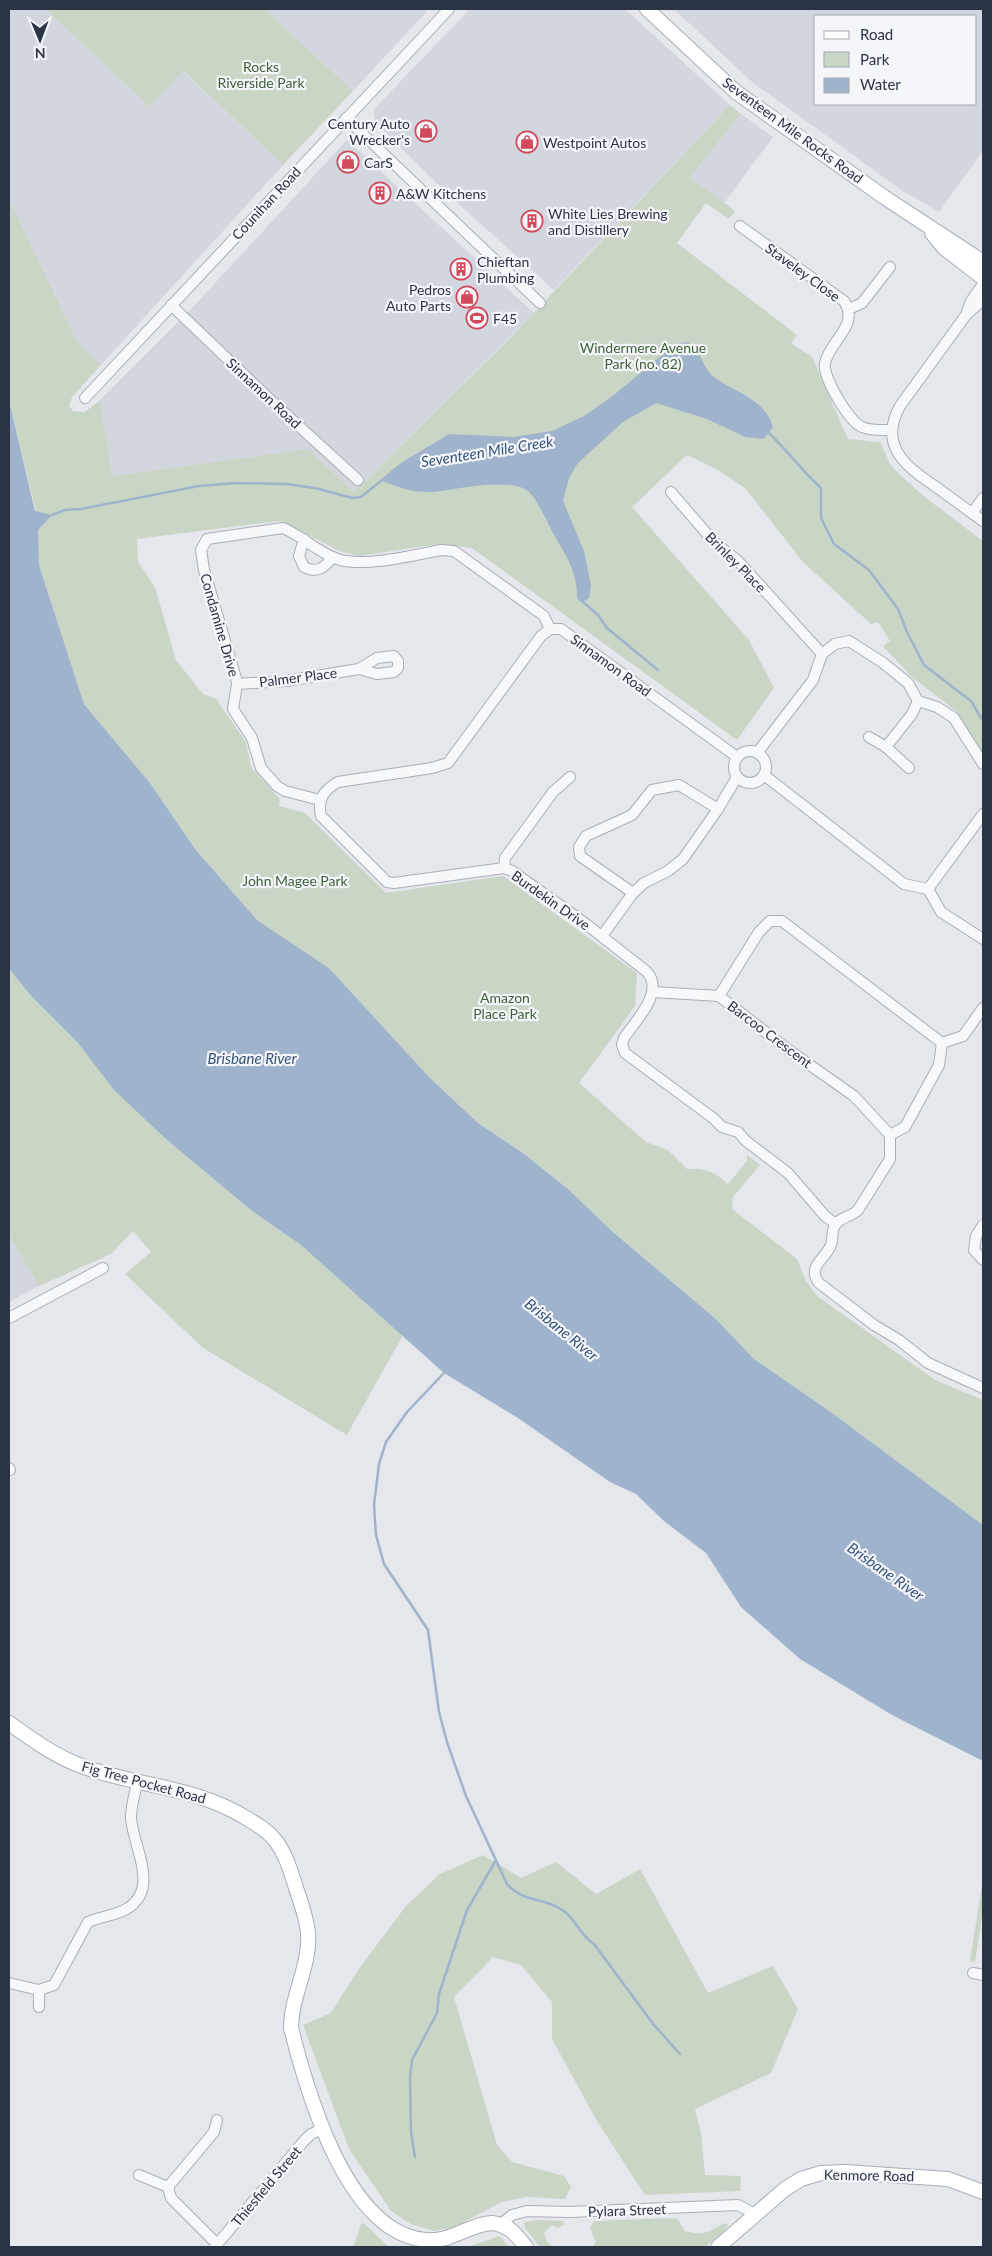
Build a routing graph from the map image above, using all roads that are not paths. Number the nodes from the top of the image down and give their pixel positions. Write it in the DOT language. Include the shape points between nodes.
graph roads {
  1 [pos="449,9"];
  2 [pos="646,9"];
  3 [pos="346,118"];
  4 [pos="923,222"];
  5 [pos="740,226"];
  6 [pos="950,240"];
  7 [pos="983,262"];
  8 [pos="890,266"];
  9 [pos="983,269"];
  10 [pos="983,278"];
  11 [pos="983,284"];
  12 [pos="983,300"];
  13 [pos="540,303"];
  14 [pos="171,305"];
  15 [pos="849,309"];
  16 [pos="966,315"];
  17 [pos="85,398"];
  18 [pos="892,430"];
  19 [pos="358,480"];
  20 [pos="671,492"];
  21 [pos="983,498"];
  22 [pos="972,513"];
  23 [pos="983,521"];
  24 [pos="304,539"];
  25 [pos="333,557"];
  26 [pos="463,557"];
  27 [pos="550,628"];
  28 [pos="822,654"];
  29 [pos="359,669"];
  30 [pos="237,684"];
  31 [pos="918,701"];
  32 [pos="869,737"];
  33 [pos="886,748"];
  34 [pos="757,752"];
  35 [pos="737,757"];
  36 [pos="983,764"];
  37 [pos="909,768"];
  38 [pos="764,775"];
  39 [pos="570,777"];
  40 [pos="737,778"];
  41 [pos="320,800"];
  42 [pos="718,809"];
  43 [pos="983,814"];
  44 [pos="504,868"];
  45 [pos="928,889"];
  46 [pos="633,894"];
  47 [pos="602,936"];
  48 [pos="983,939"];
  49 [pos="653,992"];
  50 [pos="719,996"];
  51 [pos="983,1008"];
  52 [pos="942,1042"];
  53 [pos="890,1135"];
  54 [pos="836,1224"];
  55 [pos="983,1225"];
  56 [pos="983,1260"];
  57 [pos="103,1268"];
  58 [pos="9,1318"];
  59 [pos="983,1388"];
  60 [pos="9,1723"];
  61 [pos="138,1780"];
  62 [pos="9,1983"];
  63 [pos="39,1990"];
  64 [pos="39,2007"];
  65 [pos="217,2120"];
  66 [pos="322,2129"];
  67 [pos="139,2175"];
  68 [pos="168,2187"];
  69 [pos="983,2192"];
  70 [pos="755,2214"];
  71 [pos="501,2224"];
  72 [pos="216,2246"];
  73 [pos="526,2247"];
  74 [pos="718,2247"];
  1 -- 3 [label="street, Counihan Road"];
  2 -- 4 [label="street, Seventeen Mile Rocks Road" via="736,92"];
  3 -- 13 [label="street"];
  3 -- 14 [label="street, Counihan Road"];
  4 -- 6 [label="street, Seventeen Mile Rocks Road"];
  4 -- 10 [label="street, Seventeen Mile Rocks Road" via="944,248"];
  5 -- 15 [label="street, Staveley Close" via="844,302"];
  6 -- 7 [label="street, Seventeen Mile Rocks Road"];
  6 -- 9 [label="street" via="960,254"];
  8 -- 15 [label="street" via="862,303"];
  11 -- 16 [label="street"];
  12 -- 16 [label="street"];
  14 -- 17 [label="street, Counihan Road"];
  14 -- 19 [label="street, Sinnamon Road"];
  15 -- 18 [label="street, Staveley Close" via="848,326 824,364 827,377 857,425 866,429"];
  16 -- 18 [label="street" via="900,406"];
  18 -- 22 [label="street" via="894,444 906,464"];
  20 -- 28 [label="street, Brinley Place" via="714,542 738,561"];
  21 -- 22 [label="street"];
  22 -- 23 [label="street"];
  24 -- 25 [label="street, Condamine Drive"];
  24 -- 25 [label="street" via="299,556 304,567 319,570"];
  24 -- 30 [label="street, Condamine Drive" via="278,528 213,537 203,543 204,570"];
  25 -- 26 [label="street, Condamine Drive" via="361,562 450,550"];
  26 -- 27 [label="street, Sinnamon Road" via="544,616"];
  27 -- 35 [label="street, Sinnamon Road" via="561,630"];
  27 -- 41 [label="street" via="448,763 338,782 328,788"];
  28 -- 31 [label="street" via="835,644 849,641 908,683"];
  28 -- 34 [label="street" via="813,680"];
  29 -- 30 [label="street, Palmer Place"];
  30 -- 41 [label="street, Condamine Drive" via="233,709 252,738 261,768 285,791"];
  31 -- 33 [label="street"];
  31 -- 36 [label="street" via="954,718"];
  32 -- 33 [label="street"];
  33 -- 37 [label="street"];
  34 -- 35 [label="street" via="746,751"];
  34 -- 38 [label="street" via="765,760"];
  35 -- 40 [label="street" via="733,767"];
  38 -- 40 [label="street" via="751,784"];
  38 -- 45 [label="street" via="904,884"];
  39 -- 44 [label="street" via="553,792 505,858"];
  40 -- 42 [label="street"];
  41 -- 44 [label="street, Burdekin Drive" via="320,816 324,821 387,882"];
  42 -- 46 [label="street" via="678,864 644,883"];
  42 -- 46 [label="street" via="679,785 652,790 632,815 586,836 579,847 580,856"];
  43 -- 45 [label="street"];
  44 -- 47 [label="street, Burdekin Drive"];
  45 -- 48 [label="street" via="941,912"];
  46 -- 47 [label="street"];
  47 -- 49 [label="street, Burdekin Drive" via="651,976"];
  49 -- 50 [label="street"];
  49 -- 54 [label="street" via="624,1038 622,1045 626,1053 722,1127 738,1132 788,1173 825,1216"];
  50 -- 52 [label="street, Barcoo Crescent" via="759,932 770,921 782,921"];
  50 -- 53 [label="street, Barcoo Crescent" via="854,1096"];
  51 -- 52 [label="street" via="963,1036"];
  52 -- 53 [label="street" via="939,1065 905,1127"];
  53 -- 54 [label="street" via="890,1159 858,1210"];
  54 -- 59 [label="street" via="830,1248 815,1268 814,1277 819,1283 928,1363"];
  55 -- 56 [label="street" via="976,1236 974,1250"];
  57 -- 58 [label="street"];
  60 -- 61 [label="street, Fig Tree Pocket Road" via="63,1759 85,1768"];
  61 -- 63 [label="street" via="131,1809 145,1881 141,1895 130,1907 88,1922 54,1985"];
  61 -- 66 [label="street, Fig Tree Pocket Road" via="196,1795 232,1810 267,1832 284,1854 308,1932 306,1959 291,2013 291,2028"];
  62 -- 63 [label="street"];
  63 -- 64 [label="street"];
  65 -- 68 [label="street" via="214,2132"];
  66 -- 71 [label="street, Fig Tree Pocket Road" via="338,2166 362,2199 387,2224 403,2234 434,2241 486,2223"];
  66 -- 72 [label="street, Thiesfield Street" via="303,2142"];
  67 -- 68 [label="street"];
  68 -- 72 [label="street" via="171,2198"];
  69 -- 70 [label="street, Kenmore Road" via="948,2179 832,2172 801,2179"];
  70 -- 71 [label="street, Pylara Street" via="738,2205 527,2211 512,2215"];
  70 -- 74 [label="street, Kenmore Road"];
  71 -- 73 [label="street" via="516,2234"];
}
